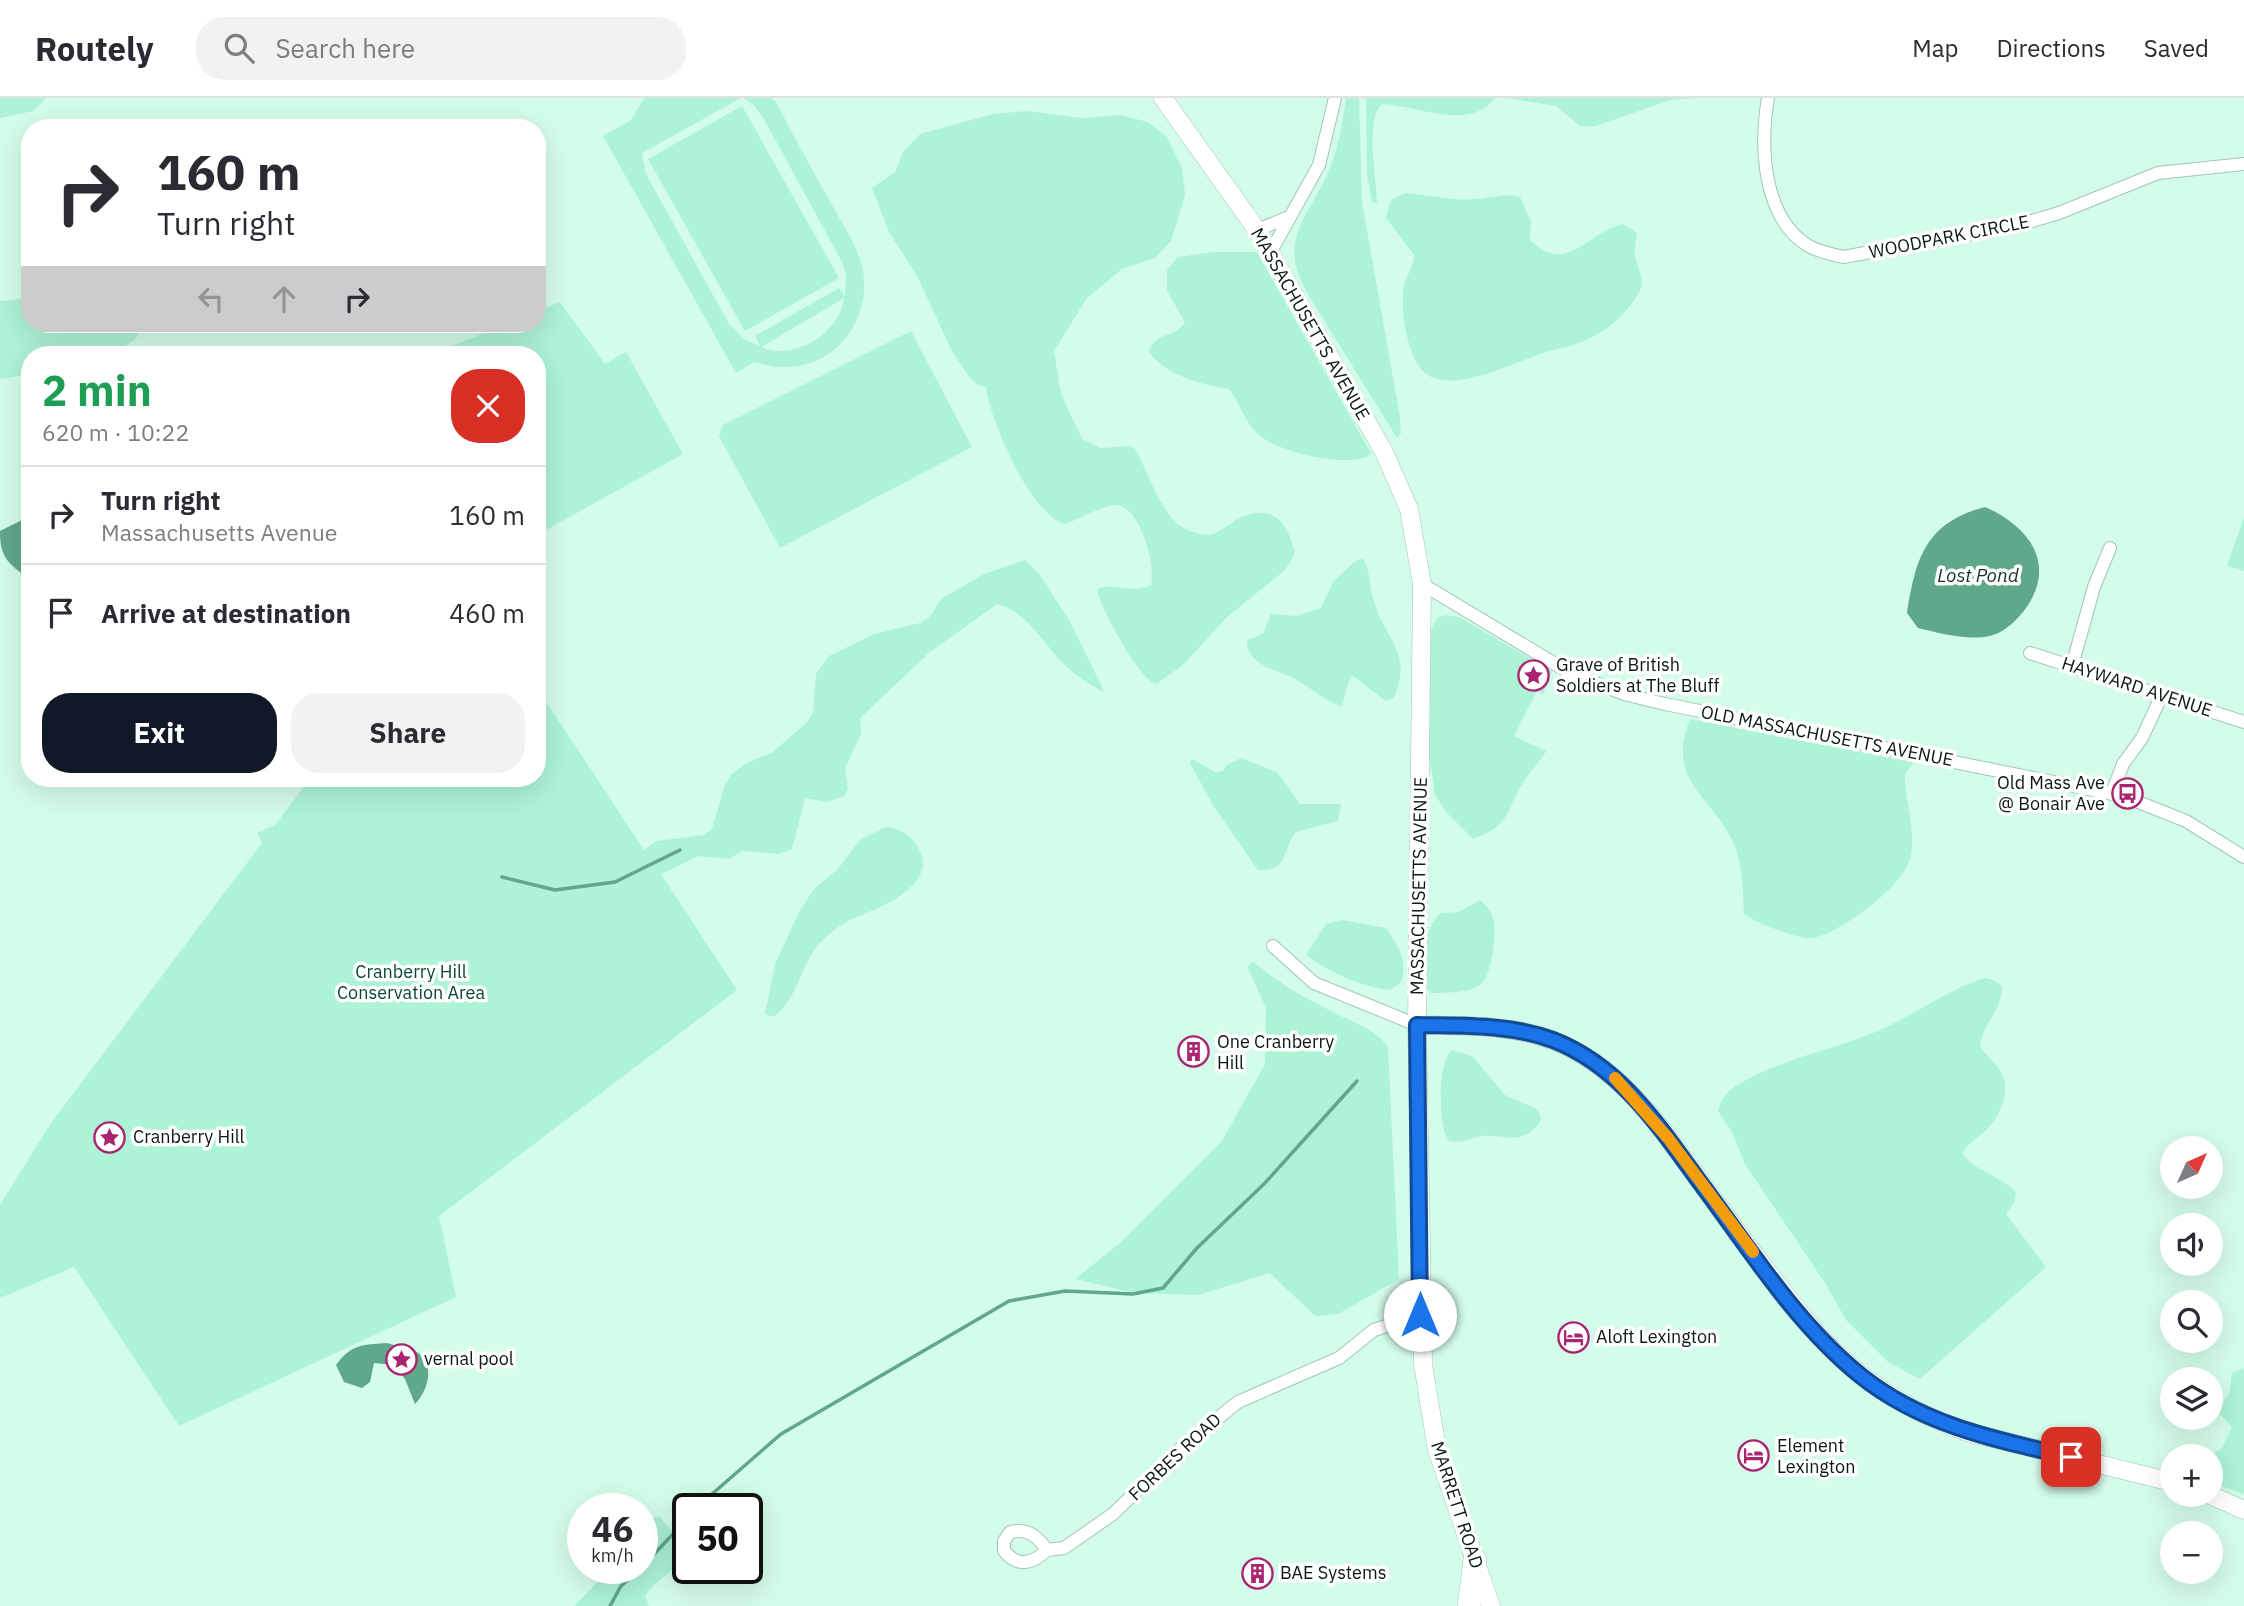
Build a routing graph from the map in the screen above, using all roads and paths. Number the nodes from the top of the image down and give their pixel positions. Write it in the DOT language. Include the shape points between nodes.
graph roads {
  1 [pos="1163,98"];
  2 [pos="1335,98"];
  3 [pos="1768,98"];
  4 [pos="2244,164"];
  5 [pos="1289,217"];
  6 [pos="1257,230"];
  7 [pos="1270,253"];
  8 [pos="2110,548"];
  9 [pos="1422,584"];
  10 [pos="2030,653"];
  11 [pos="2072,666"];
  12 [pos="2162,695"];
  13 [pos="2244,722"];
  14 [pos="2112,793"];
  15 [pos="2244,857"];
  16 [pos="1273,946"];
  17 [pos="1417,1025"];
  18 [pos="1420,1315"];
  19 [pos="2160,1479"];
  20 [pos="2223,1501"];
  21 [pos="2244,1510"];
  22 [pos="1047,1550"];
  23 [pos="1475,1560"];
  24 [pos="1469,1606"];
  25 [pos="1491,1606"];
  1 -- 6 [label="main road, MASSACHUSETTS AVENUE"];
  2 -- 5 [label="street" via="1320,165"];
  3 -- 4 [label="street, WOODPARK CIRCLE" via="1764,139 1779,214 1805,244 1843,257 2015,226 2158,173"];
  5 -- 6 [label="street"];
  5 -- 7 [label="street"];
  6 -- 7 [label="main road, MASSACHUSETTS AVENUE"];
  7 -- 9 [label="main road, MASSACHUSETTS AVENUE" via="1392,468 1409,509"];
  8 -- 11 [label="street"];
  9 -- 14 [label="street, OLD MASSACHUSETTS AVENUE" via="1560,668 1624,694"];
  9 -- 17 [label="main road, MASSACHUSETTS AVENUE"];
  10 -- 11 [label="street, HAYWARD AVENUE"];
  11 -- 12 [label="street, HAYWARD AVENUE"];
  12 -- 13 [label="street, HAYWARD AVENUE"];
  12 -- 14 [label="street"];
  14 -- 15 [label="street, OLD MASSACHUSETTS AVENUE" via="2186,821"];
  16 -- 17 [label="street" via="1314,983"];
  17 -- 18 [label="main road, MARRETT ROAD"];
  17 -- 19 [label="main road" via="1495,1027 1538,1035 1572,1049 1612,1075 1668,1138 1818,1335 1887,1395 1967,1432"];
  18 -- 22 [label="street, FORBES ROAD" via="1374,1330 1339,1358 1238,1402 1181,1448 1114,1514 1063,1548"];
  18 -- 23 [label="main road, MARRETT ROAD" via="1437,1450"];
  20 -- 21 [label="main road"];
  23 -- 24 [label="highway"];
  23 -- 25 [label="main road, MARRETT ROAD"];
}
